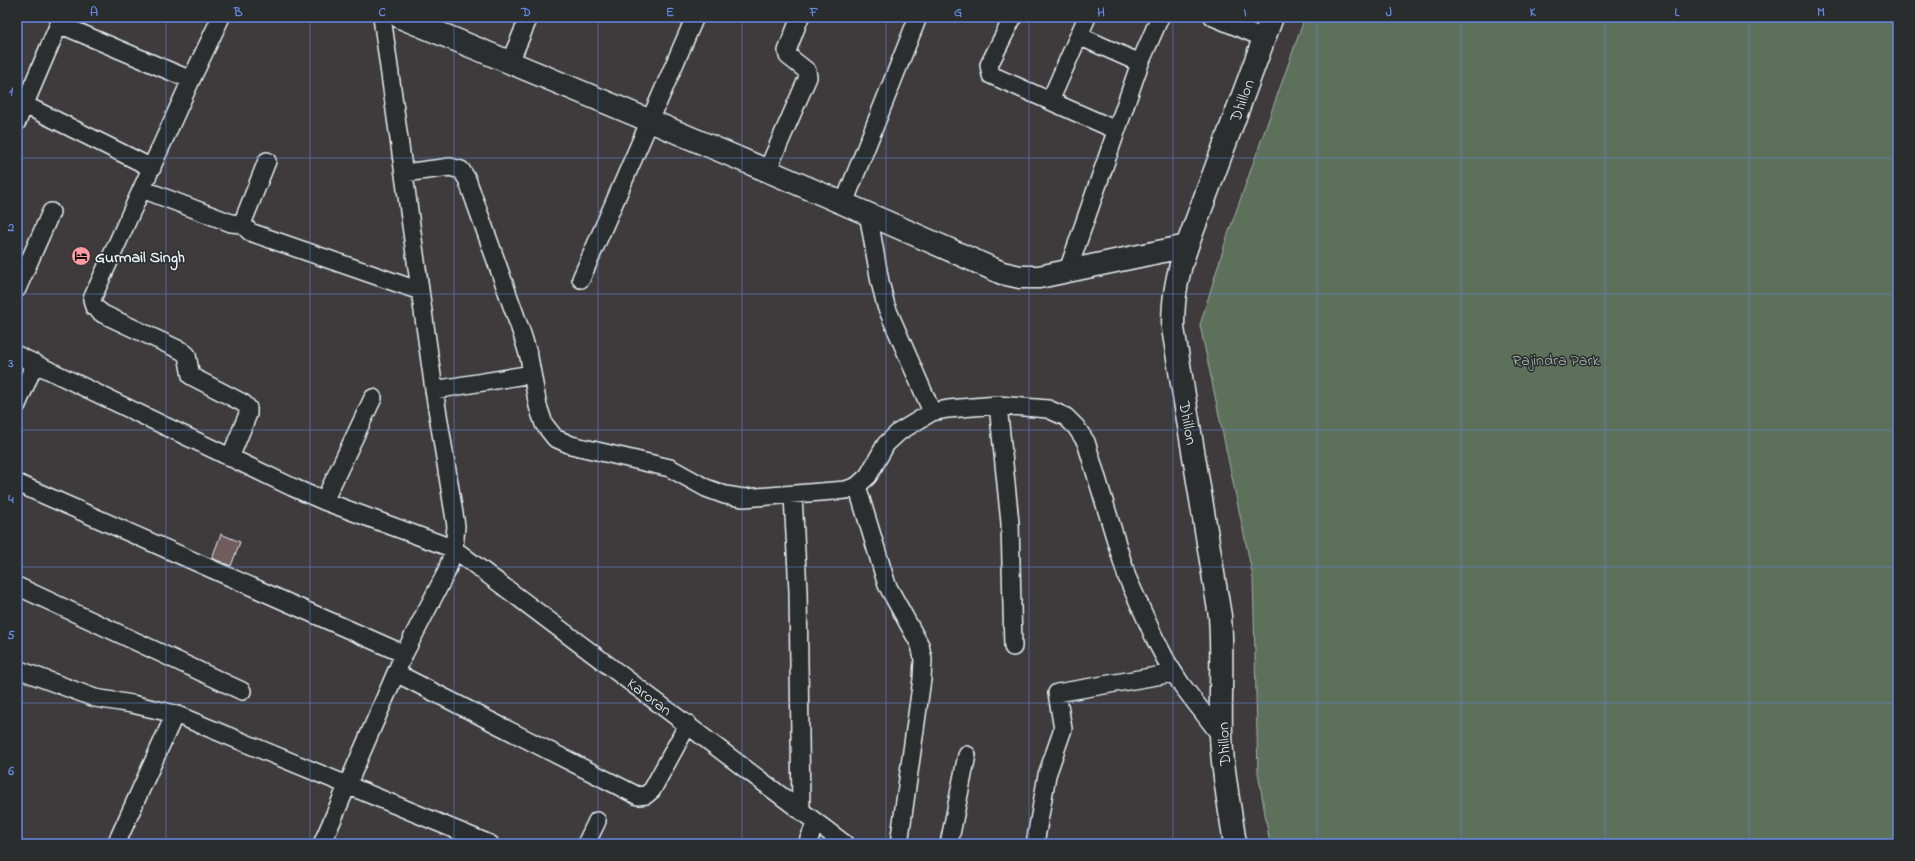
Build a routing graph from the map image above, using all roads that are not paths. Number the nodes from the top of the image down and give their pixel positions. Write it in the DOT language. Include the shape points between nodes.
graph roads {
  1 [pos="221,17"];
  2 [pos="382,17"];
  3 [pos="400,17"];
  4 [pos="529,17"];
  5 [pos="696,17"];
  6 [pos="800,17"];
  7 [pos="918,17"];
  8 [pos="1013,17"];
  9 [pos="1087,17"];
  10 [pos="1160,17"];
  11 [pos="1213,17"];
  12 [pos="1272,17"];
  13 [pos="61,20"];
  14 [pos="1079,36"];
  15 [pos="1264,38"];
  16 [pos="510,62"];
  17 [pos="1140,63"];
  18 [pos="191,80"];
  19 [pos="1050,101"];
  20 [pos="21,103"];
  21 [pos="651,120"];
  22 [pos="17,122"];
  23 [pos="1116,130"];
  24 [pos="267,161"];
  25 [pos="152,168"];
  26 [pos="767,171"];
  27 [pos="404,172"];
  28 [pos="142,188"];
  29 [pos="844,203"];
  30 [pos="51,212"];
  31 [pos="868,213"];
  32 [pos="242,224"];
  33 [pos="1187,246"];
  34 [pos="1068,270"];
  35 [pos="581,279"];
  36 [pos="17,289"];
  37 [pos="420,291"];
  38 [pos="17,355"];
  39 [pos="35,363"];
  40 [pos="532,374"];
  41 [pos="434,390"];
  42 [pos="373,398"];
  43 [pos="17,405"];
  44 [pos="998,406"];
  45 [pos="932,412"];
  46 [pos="230,458"];
  47 [pos="17,483"];
  48 [pos="858,486"];
  49 [pos="793,496"];
  50 [pos="324,501"];
  51 [pos="454,549"];
  52 [pos="17,586"];
  53 [pos="1013,647"];
  54 [pos="404,654"];
  55 [pos="17,669"];
  56 [pos="396,673"];
  57 [pos="1174,673"];
  58 [pos="242,691"];
  59 [pos="175,714"];
  60 [pos="688,724"];
  61 [pos="1221,736"];
  62 [pos="967,755"];
  63 [pos="348,786"];
  64 [pos="801,809"];
  65 [pos="598,821"];
  66 [pos="816,822"];
  67 [pos="458,838"];
  68 [pos="116,844"];
  69 [pos="322,844"];
  70 [pos="490,844"];
  71 [pos="586,844"];
  72 [pos="807,844"];
  73 [pos="845,844"];
  74 [pos="899,844"];
  75 [pos="949,844"];
  76 [pos="1035,844"];
  77 [pos="1235,844"];
  1 -- 18 [label="street"];
  2 -- 27 [label="street"];
  3 -- 16 [label="street"];
  4 -- 16 [label="street"];
  5 -- 21 [label="street"];
  6 -- 26 [label="street" via="787,51 788,56 807,71 808,77"];
  7 -- 29 [label="street"];
  8 -- 19 [label="street" via="989,65 991,75"];
  9 -- 14 [label="street"];
  10 -- 17 [label="street"];
  11 -- 15 [label="street"];
  12 -- 15 [label="street, Dhillon"];
  13 -- 18 [label="street"];
  13 -- 20 [label="street"];
  14 -- 17 [label="street"];
  14 -- 19 [label="street"];
  15 -- 33 [label="street, Dhillon"];
  16 -- 21 [label="street"];
  17 -- 23 [label="street"];
  18 -- 25 [label="street"];
  19 -- 23 [label="street"];
  20 -- 22 [label="street"];
  20 -- 25 [label="street"];
  21 -- 26 [label="street"];
  21 -- 35 [label="street"];
  23 -- 34 [label="street"];
  24 -- 32 [label="street"];
  25 -- 28 [label="street"];
  26 -- 29 [label="street"];
  27 -- 37 [label="street"];
  27 -- 40 [label="street" via="450,167 461,170 467,179 522,334"];
  28 -- 32 [label="street" via="231,223"];
  28 -- 46 [label="street" via="92,299 94,307 103,314 182,351 187,355 192,376 248,408 248,414"];
  29 -- 31 [label="street"];
  30 -- 36 [label="street"];
  31 -- 34 [label="street" via="1002,273 1020,277 1039,277"];
  31 -- 45 [label="street" via="886,306"];
  32 -- 37 [label="street" via="250,232"];
  33 -- 34 [label="street"];
  33 -- 61 [label="street, Dhillon" via="1173,300 1173,328 1219,609 1222,648"];
  37 -- 41 [label="street"];
  38 -- 39 [label="street, Karoran"];
  39 -- 43 [label="street"];
  39 -- 46 [label="street, Karoran"];
  40 -- 41 [label="street"];
  40 -- 49 [label="street" via="544,424 556,438 571,445 670,468 706,488 725,495 744,498"];
  41 -- 51 [label="street" via="456,526"];
  42 -- 50 [label="street"];
  44 -- 45 [label="street"];
  44 -- 53 [label="street" via="1010,523"];
  44 -- 57 [label="street" via="1048,409 1066,418 1086,442 1127,577 1155,639"];
  45 -- 48 [label="street" via="899,432 886,444 868,476"];
  46 -- 50 [label="street, Karoran"];
  47 -- 54 [label="street"];
  48 -- 49 [label="street" via="846,490"];
  48 -- 74 [label="street" via="887,585 920,645 923,659"];
  49 -- 64 [label="street" via="798,591"];
  50 -- 51 [label="street, Karoran"];
  51 -- 54 [label="street" via="446,573"];
  51 -- 60 [label="street, Karoran"];
  52 -- 58 [label="street"];
  54 -- 56 [label="street"];
  55 -- 59 [label="street" via="95,698"];
  56 -- 60 [label="street" via="638,796 646,796 652,790"];
  56 -- 63 [label="street"];
  57 -- 61 [label="street"];
  57 -- 76 [label="street" via="1057,694 1063,729 1047,775"];
  59 -- 63 [label="street"];
  59 -- 68 [label="street"];
  60 -- 64 [label="street, Karoran"];
  61 -- 77 [label="street, Dhillon"];
  62 -- 75 [label="street"];
  63 -- 67 [label="street"];
  63 -- 69 [label="street"];
  64 -- 66 [label="street, Karoran"];
  65 -- 71 [label="street"];
  66 -- 72 [label="street"];
  66 -- 73 [label="street, Karoran"];
  67 -- 70 [label="street"];
}
